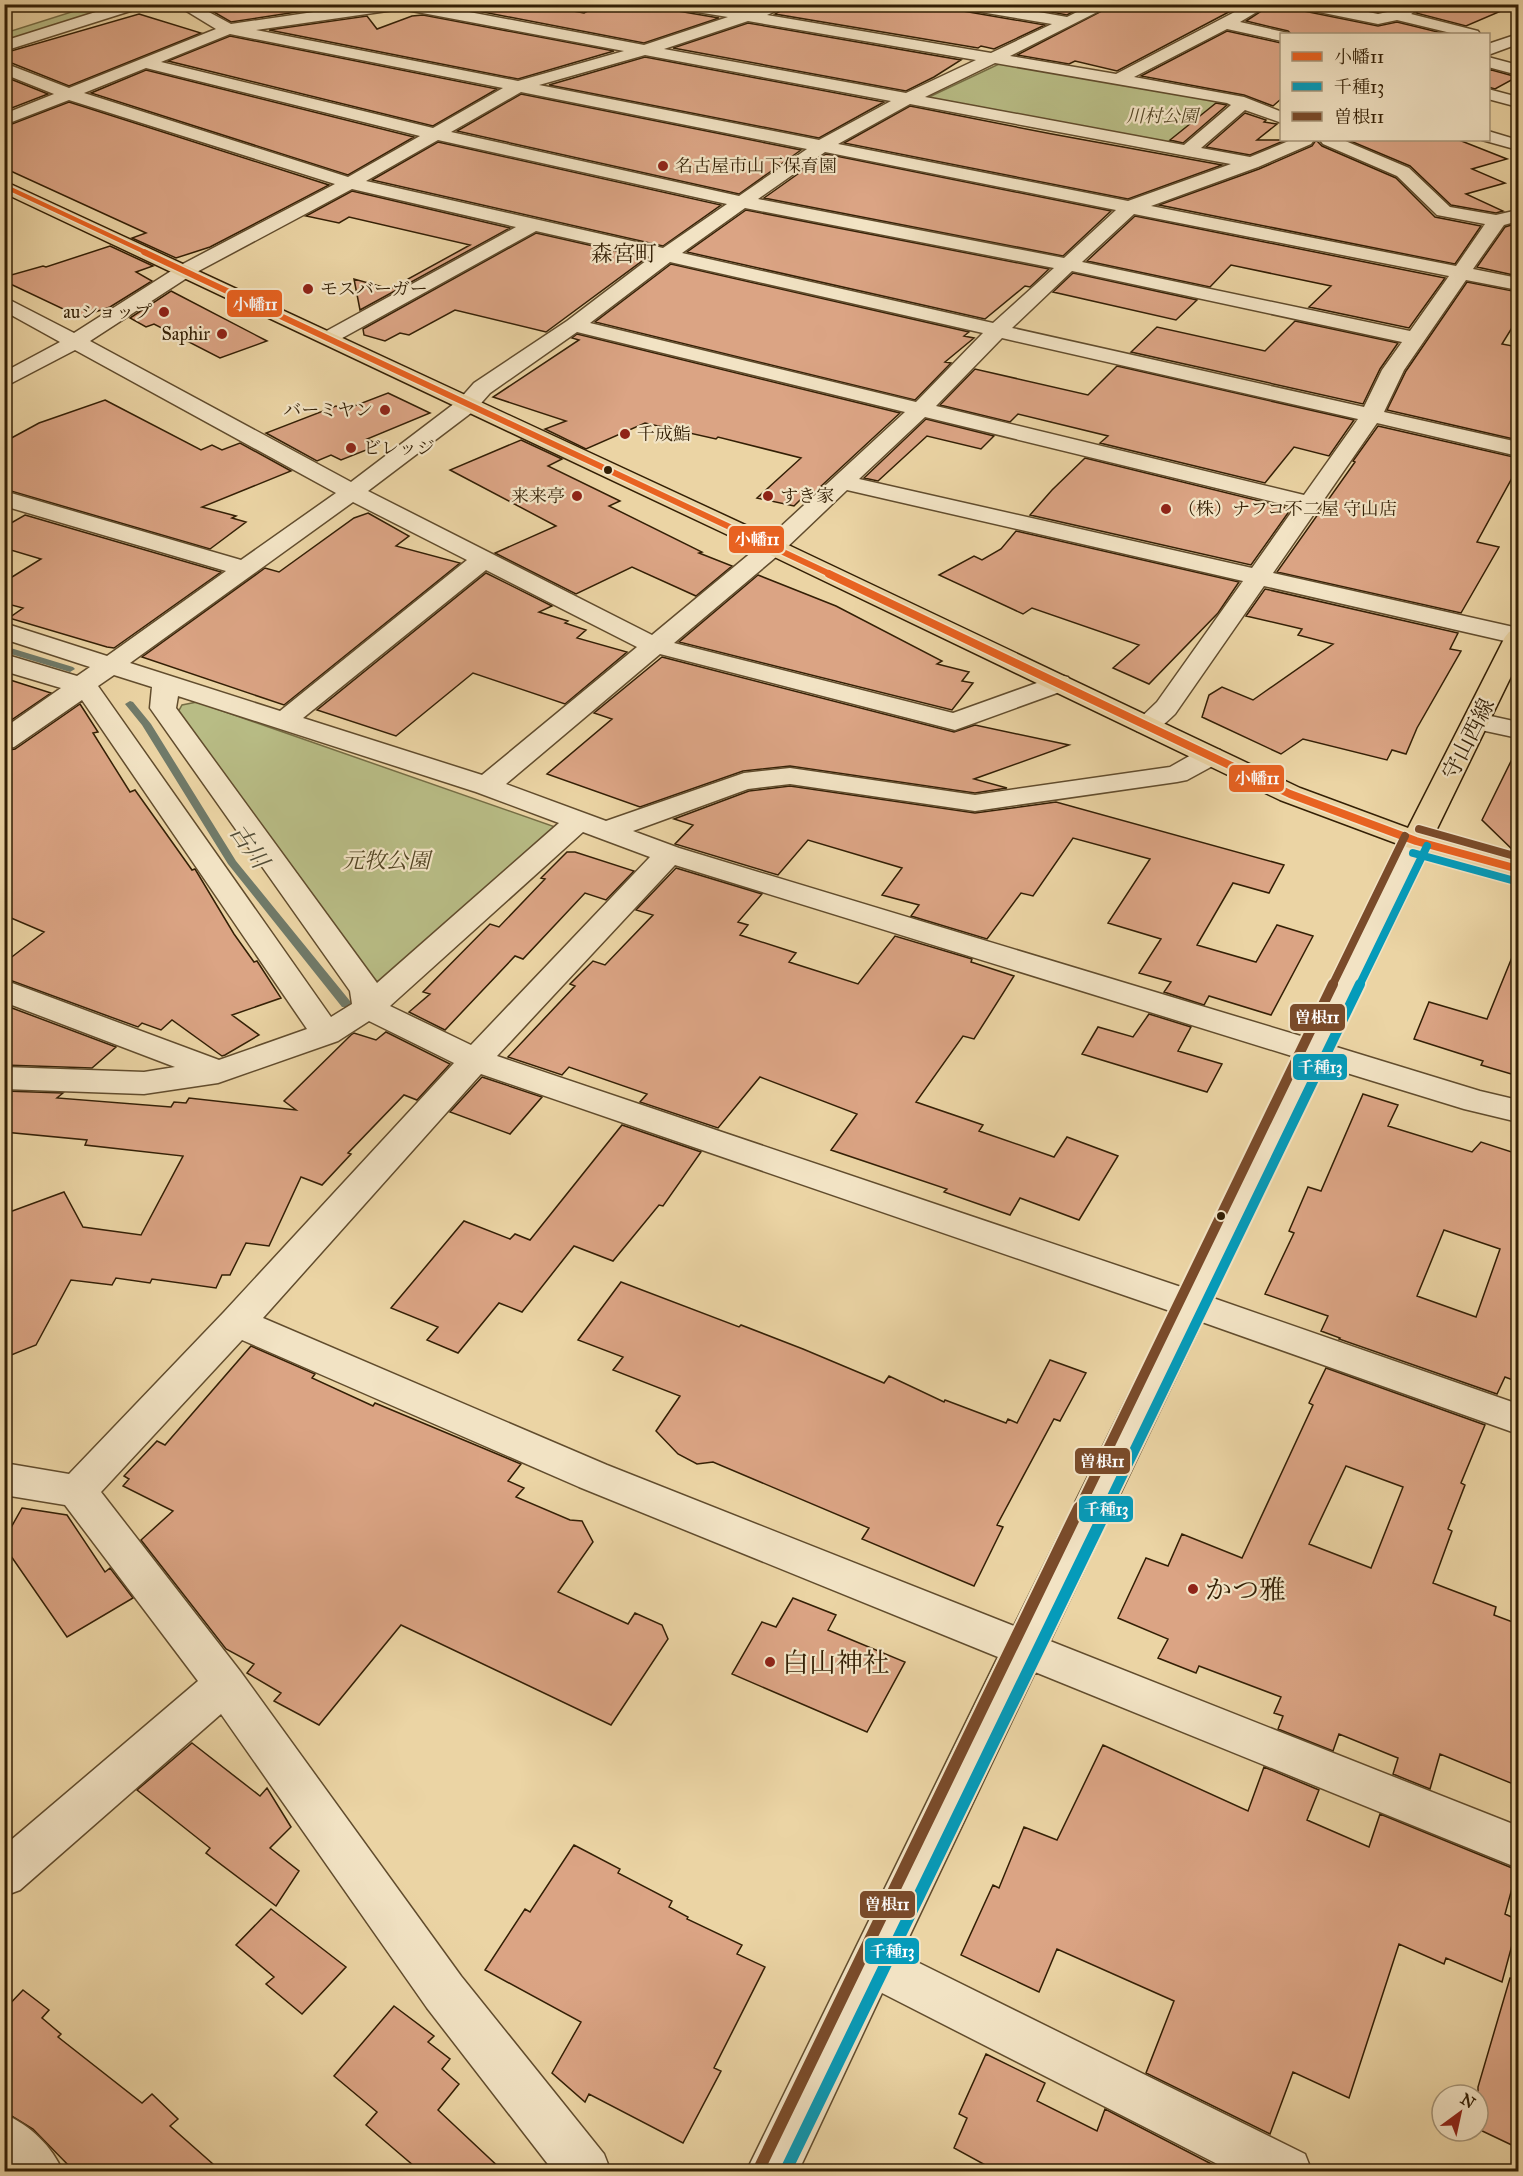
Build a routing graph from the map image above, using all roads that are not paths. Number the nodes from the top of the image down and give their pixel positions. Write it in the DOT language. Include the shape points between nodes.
graph roads {
  1 [pos="22,4"];
  2 [pos="138,4"];
  3 [pos="182,4"];
  4 [pos="678,4"];
  5 [pos="784,4"];
  6 [pos="963,4"];
  7 [pos="1106,4"];
  8 [pos="1263,4"];
  9 [pos="1304,4"];
  10 [pos="1419,4"];
  11 [pos="401,5"];
  12 [pos="4,6"];
  13 [pos="1397,15"];
  14 [pos="747,16"];
  15 [pos="1069,22"];
  16 [pos="1227,24"];
  17 [pos="229,29"];
  18 [pos="1468,33"];
  19 [pos="1280,36"];
  20 [pos="1504,40"];
  21 [pos="4,46"];
  22 [pos="1490,49"];
  23 [pos="644,50"];
  24 [pos="991,58"];
  25 [pos="143,63"];
  26 [pos="1490,63"];
  27 [pos="4,68"];
  28 [pos="1518,70"];
  29 [pos="1119,80"];
  30 [pos="519,86"];
  31 [pos="69,94"];
  32 [pos="1490,95"];
  33 [pos="907,99"];
  34 [pos="1244,102"];
  35 [pos="1518,102"];
  36 [pos="1280,118"];
  37 [pos="4,120"];
  38 [pos="435,134"];
  39 [pos="1490,137"];
  40 [pos="1303,141"];
  41 [pos="1331,141"];
  42 [pos="1518,145"];
  43 [pos="822,146"];
  44 [pos="1187,151"];
  45 [pos="1252,163"];
  46 [pos="350,183"];
  47 [pos="4,186"];
  48 [pos="742,202"];
  49 [pos="1131,207"];
  50 [pos="1508,218"];
  51 [pos="534,225"];
  52 [pos="666,255"];
  53 [pos="1070,266"];
  54 [pos="186,270"];
  55 [pos="1460,273"];
  56 [pos="1518,284"];
  57 [pos="4,303"];
  58 [pos="574,325"];
  59 [pos="997,331"];
  60 [pos="328,338"];
  61 [pos="1416,338"];
  62 [pos="76,341"];
  63 [pos="4,381"];
  64 [pos="467,405"];
  65 [pos="921,409"];
  66 [pos="1371,416"];
  67 [pos="1518,449"];
  68 [pos="842,482"];
  69 [pos="352,492"];
  70 [pos="4,498"];
  71 [pos="1310,504"];
  72 [pos="772,547"];
  73 [pos="484,559"];
  74 [pos="245,569"];
  75 [pos="1258,577"];
  76 [pos="4,631"];
  77 [pos="1518,637"];
  78 [pos="653,645"];
  79 [pos="4,662"];
  80 [pos="112,664"];
  81 [pos="1059,683"];
  82 [pos="166,684"];
  83 [pos="82,686"];
  84 [pos="285,720"];
  85 [pos="1477,721"];
  86 [pos="1147,725"];
  87 [pos="1518,730"];
  88 [pos="4,741"];
  89 [pos="1210,756"];
  90 [pos="486,786"];
  91 [pos="593,825"];
  92 [pos="1416,841"];
  93 [pos="669,854"];
  94 [pos="1518,869"];
  95 [pos="4,990"];
  96 [pos="368,1008"];
  97 [pos="327,1034"];
  98 [pos="1314,1051"];
  99 [pos="475,1060"];
  100 [pos="218,1072"];
  101 [pos="4,1078"];
  102 [pos="1518,1111"];
  103 [pos="1191,1304"];
  104 [pos="237,1322"];
  105 [pos="1518,1419"];
  106 [pos="4,1479"];
  107 [pos="76,1491"];
  108 [pos="1024,1648"];
  109 [pos="225,1684"];
  110 [pos="1518,1847"];
  111 [pos="4,1875"];
  112 [pos="871,1963"];
  113 [pos="4,2139"];
  114 [pos="38,2172"];
  115 [pos="586,2172"];
  116 [pos="771,2172"];
  117 [pos="1287,2172"];
  1 -- 12 [label="main road"];
  2 -- 21 [label="street"];
  3 -- 17 [label="street"];
  4 -- 14 [label="street"];
  5 -- 14 [label="street"];
  6 -- 15 [label="street"];
  7 -- 15 [label="street"];
  8 -- 16 [label="street"];
  9 -- 13 [label="street" via="1370,19"];
  10 -- 13 [label="street"];
  11 -- 17 [label="street"];
  11 -- 23 [label="street"];
  13 -- 18 [label="street"];
  14 -- 23 [label="street"];
  14 -- 24 [label="street"];
  15 -- 24 [label="street"];
  16 -- 19 [label="street"];
  16 -- 29 [label="street"];
  17 -- 25 [label="street"];
  17 -- 30 [label="street"];
  20 -- 22 [label="street"];
  23 -- 30 [label="street"];
  23 -- 33 [label="street"];
  24 -- 29 [label="street"];
  24 -- 33 [label="street"];
  25 -- 31 [label="street"];
  25 -- 38 [label="street"];
  26 -- 28 [label="street"];
  27 -- 31 [label="street"];
  29 -- 34 [label="street"];
  30 -- 38 [label="street"];
  30 -- 43 [label="street"];
  31 -- 37 [label="street"];
  31 -- 46 [label="street"];
  32 -- 35 [label="street"];
  33 -- 43 [label="street"];
  33 -- 44 [label="street"];
  34 -- 36 [label="street"];
  34 -- 44 [label="street"];
  38 -- 46 [label="street"];
  38 -- 48 [label="street"];
  39 -- 42 [label="street"];
  40 -- 45 [label="street"];
  41 -- 50 [label="street" via="1403,172 1444,211"];
  43 -- 48 [label="street"];
  43 -- 49 [label="street"];
  44 -- 45 [label="street"];
  45 -- 49 [label="street"];
  46 -- 51 [label="street"];
  46 -- 54 [label="street"];
  47 -- 54 [label="main road"];
  48 -- 52 [label="street"];
  48 -- 53 [label="street"];
  49 -- 53 [label="street"];
  49 -- 55 [label="street"];
  50 -- 55 [label="street"];
  51 -- 52 [label="street"];
  51 -- 60 [label="street"];
  52 -- 58 [label="street"];
  52 -- 59 [label="street"];
  53 -- 59 [label="street"];
  53 -- 61 [label="street"];
  54 -- 60 [label="main road"];
  54 -- 62 [label="street"];
  55 -- 56 [label="street"];
  55 -- 61 [label="street"];
  57 -- 62 [label="street"];
  58 -- 64 [label="street" via="482,388"];
  58 -- 65 [label="street"];
  59 -- 65 [label="street"];
  59 -- 66 [label="street"];
  60 -- 64 [label="main road"];
  61 -- 66 [label="street" via="1393,370"];
  62 -- 63 [label="street"];
  62 -- 69 [label="street"];
  64 -- 69 [label="street"];
  64 -- 72 [label="main road"];
  65 -- 68 [label="street"];
  65 -- 71 [label="street"];
  66 -- 67 [label="street"];
  66 -- 71 [label="street"];
  68 -- 72 [label="street"];
  68 -- 75 [label="street"];
  69 -- 73 [label="street"];
  69 -- 74 [label="street"];
  70 -- 74 [label="street"];
  71 -- 75 [label="street"];
  72 -- 78 [label="street"];
  72 -- 81 [label="main road"];
  73 -- 78 [label="street"];
  73 -- 84 [label="street"];
  74 -- 80 [label="street"];
  75 -- 77 [label="street"];
  75 -- 86 [label="street" via="1166,708"];
  76 -- 80 [label="street"];
  77 -- 85 [label="main road, 守山西線"];
  78 -- 81 [label="street" via="955,722"];
  78 -- 90 [label="street"];
  79 -- 83 [label="street"];
  80 -- 82 [label="street"];
  80 -- 83 [label="street"];
  81 -- 86 [label="main road"];
  82 -- 84 [label="street"];
  82 -- 96 [label="street" via="163,708 366,990"];
  83 -- 88 [label="street"];
  83 -- 97 [label="street" via="112,722"];
  84 -- 90 [label="street"];
  85 -- 87 [label="street"];
  85 -- 92 [label="main road, 守山西線"];
  86 -- 89 [label="main road"];
  89 -- 91 [label="street" via="1177,774 975,803 790,776 744,781"];
  89 -- 92 [label="main road" via="1290,794"];
  90 -- 91 [label="street"];
  91 -- 93 [label="street"];
  91 -- 96 [label="street"];
  92 -- 94 [label="main road"];
  92 -- 98 [label="street"];
  93 -- 98 [label="street"];
  93 -- 99 [label="street"];
  95 -- 100 [label="street"];
  96 -- 97 [label="street"];
  96 -- 99 [label="street"];
  97 -- 100 [label="street"];
  98 -- 102 [label="street"];
  98 -- 103 [label="street"];
  99 -- 103 [label="street"];
  99 -- 104 [label="street"];
  100 -- 101 [label="street" via="144,1083"];
  103 -- 105 [label="street"];
  103 -- 108 [label="street"];
  104 -- 107 [label="street"];
  104 -- 108 [label="street" via="593,1476"];
  106 -- 107 [label="street"];
  107 -- 109 [label="street"];
  108 -- 110 [label="street"];
  108 -- 112 [label="street"];
  109 -- 111 [label="street"];
  109 -- 115 [label="street" via="444,1992"];
  112 -- 116 [label="street"];
  112 -- 117 [label="street"];
  113 -- 114 [label="street"];
}
